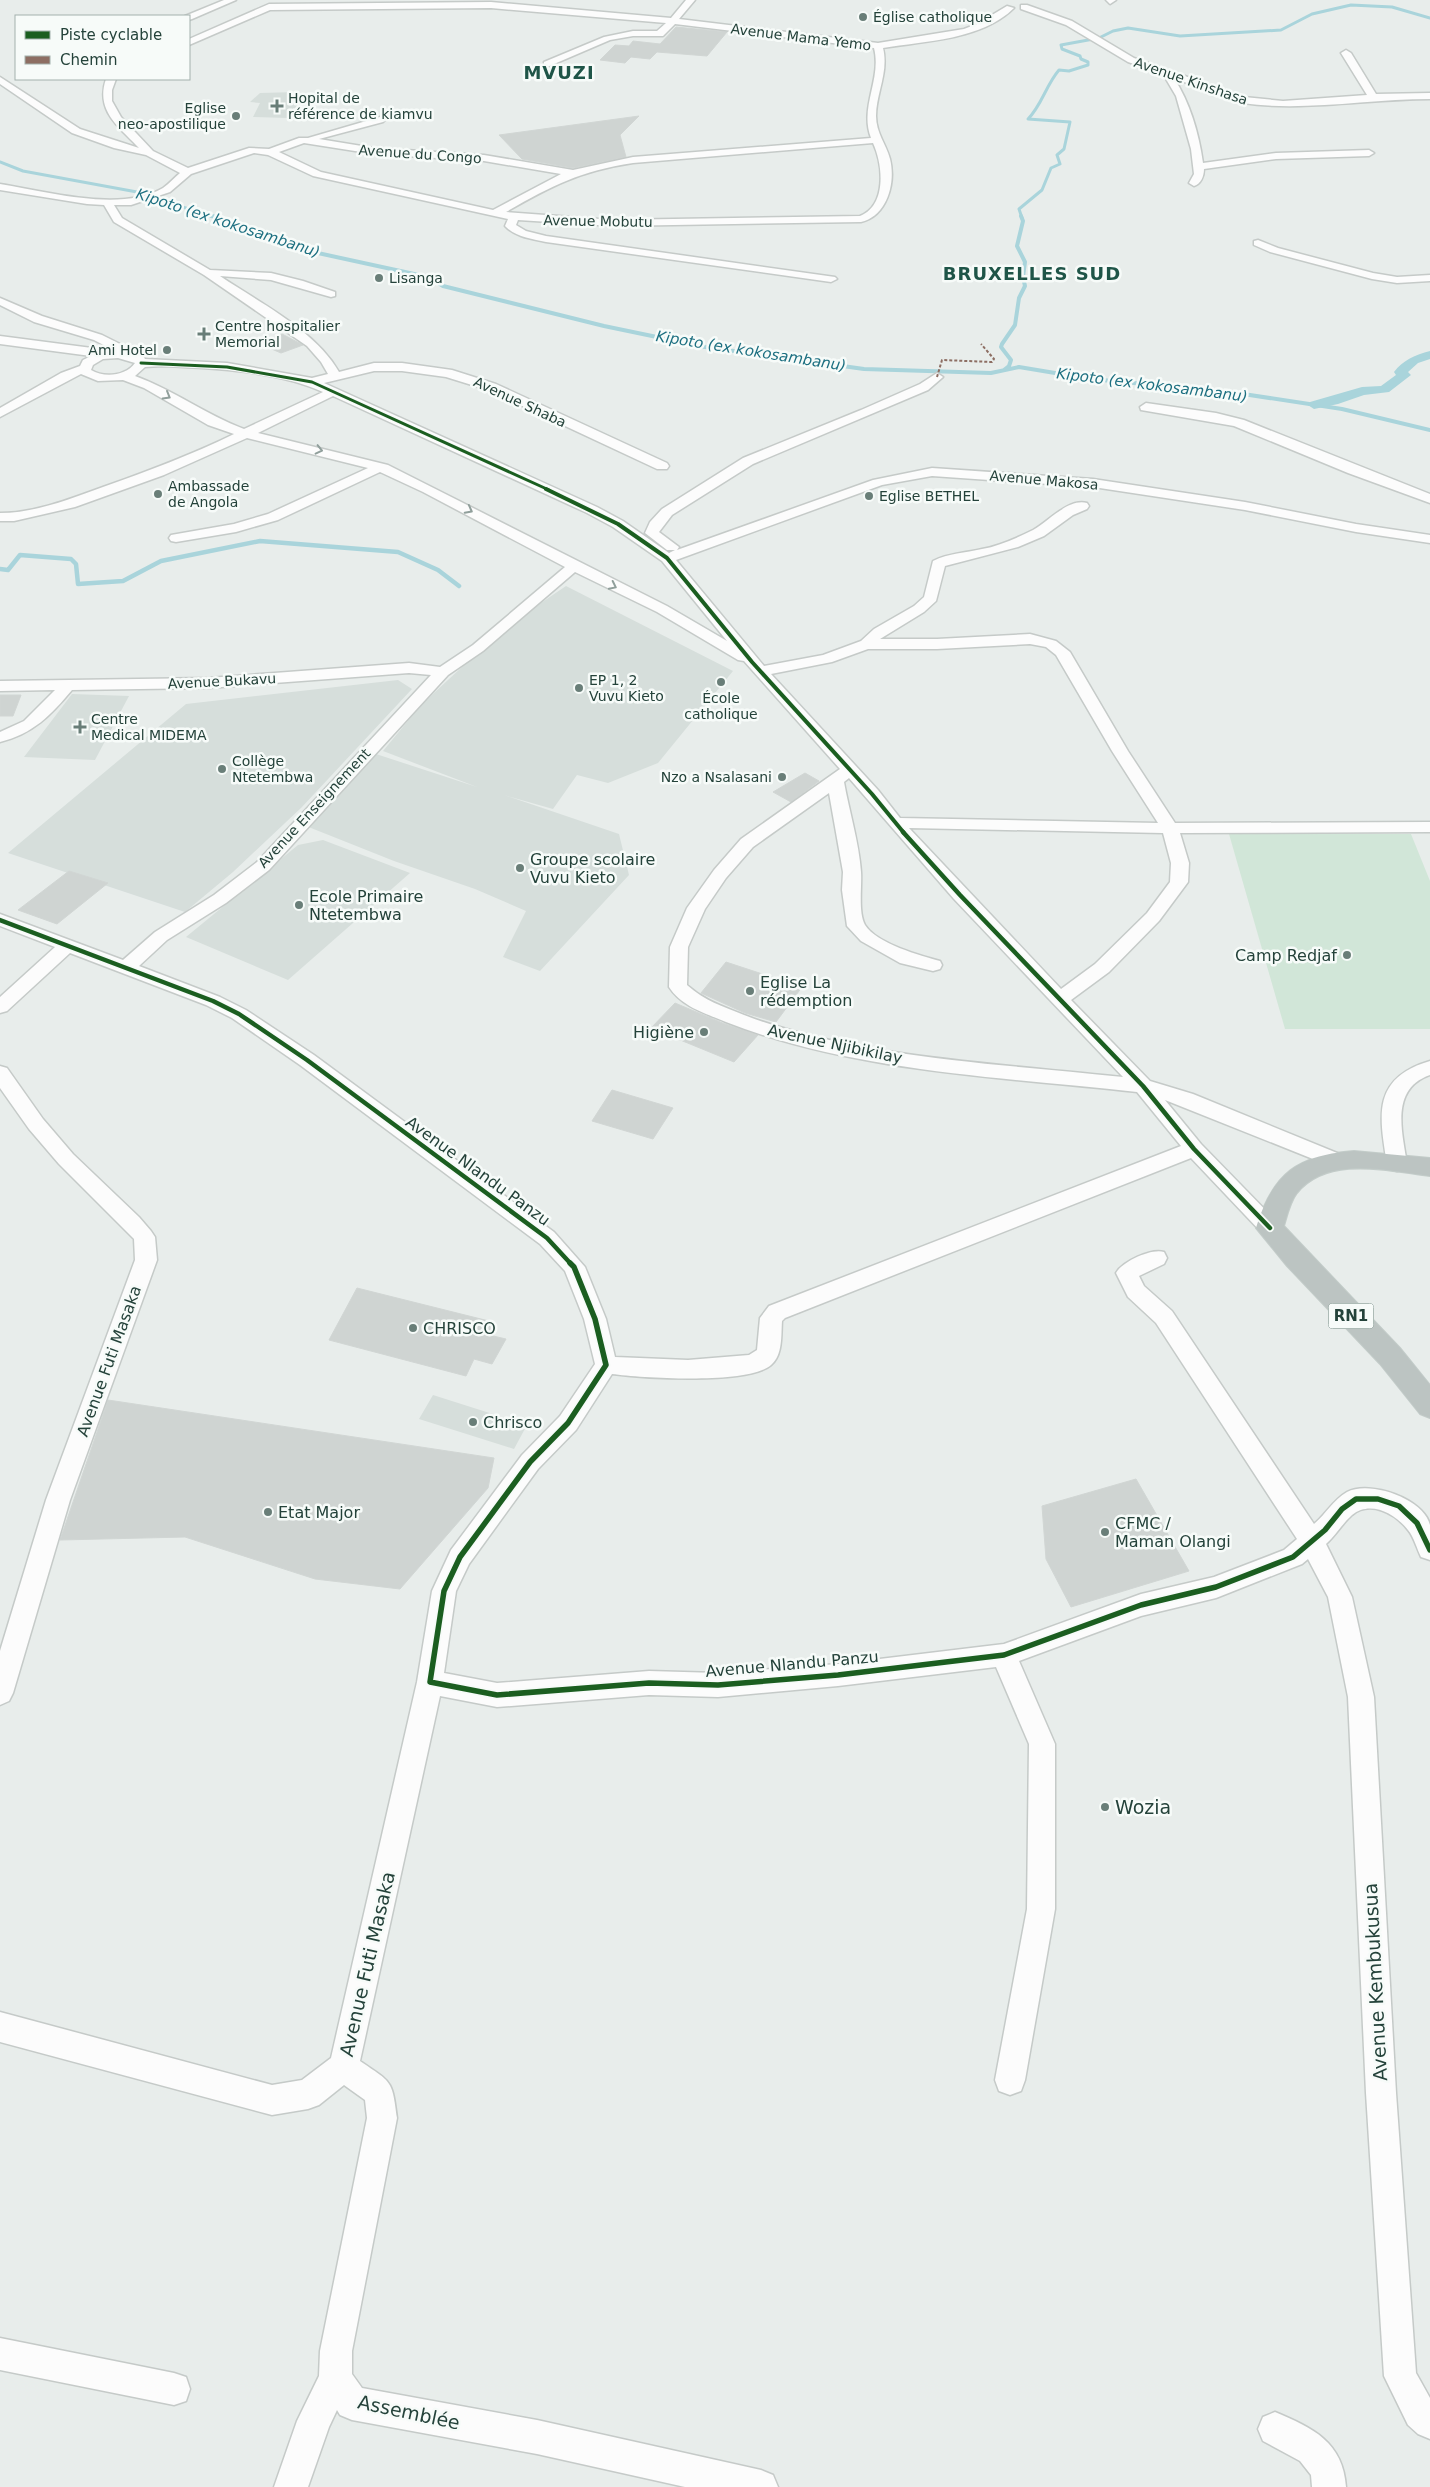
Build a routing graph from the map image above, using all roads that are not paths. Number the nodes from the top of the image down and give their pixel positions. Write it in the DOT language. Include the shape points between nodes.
graph roads {
  1 [pos="232,0"];
  2 [pos="691,0"];
  3 [pos="245,2"];
  4 [pos="1024,4"];
  5 [pos="269,7"];
  6 [pos="190,17"];
  7 [pos="674,21"];
  8 [pos="190,42"];
  9 [pos="878,46"];
  10 [pos="1346,53"];
  11 [pos="547,64"];
  12 [pos="1166,72"];
  13 [pos="0,80"];
  14 [pos="112,80"];
  15 [pos="1430,96"];
  16 [pos="1373,97"];
  17 [pos="380,120"];
  18 [pos="303,140"];
  19 [pos="878,140"];
  20 [pos="270,152"];
  21 [pos="149,153"];
  22 [pos="1370,153"];
  23 [pos="1198,167"];
  24 [pos="187,172"];
  25 [pos="573,173"];
  26 [pos="1194,184"];
  27 [pos="0,187"];
  28 [pos="108,203"];
  29 [pos="495,214"];
  30 [pos="514,218"];
  31 [pos="1258,243"];
  32 [pos="208,272"];
  33 [pos="1430,278"];
  34 [pos="831,279"];
  35 [pos="331,294"];
  36 [pos="0,301"];
  37 [pos="0,340"];
  38 [pos="50,347"];
  39 [pos="109,355"];
  40 [pos="127,355"];
  41 [pos="141,362"];
  42 [pos="84,368"];
  43 [pos="123,376"];
  44 [pos="335,376"];
  45 [pos="95,377"];
  46 [pos="937,377"];
  47 [pos="312,382"];
  48 [pos="41,390"];
  49 [pos="334,391"];
  50 [pos="1146,407"];
  51 [pos="0,413"];
  52 [pos="243,433"];
  53 [pos="662,466"];
  54 [pos="380,467"];
  55 [pos="1430,499"];
  56 [pos="1082,506"];
  57 [pos="0,517"];
  58 [pos="176,538"];
  59 [pos="1430,540"];
  60 [pos="674,555"];
  61 [pos="574,566"];
  62 [pos="697,594"];
  63 [pos="662,610"];
  64 [pos="866,644"];
  65 [pos="757,666"];
  66 [pos="443,672"];
  67 [pos="0,686"];
  68 [pos="67,686"];
  69 [pos="0,737"];
  70 [pos="843,775"];
  71 [pos="895,823"];
  72 [pos="1430,826"];
  73 [pos="1170,828"];
  74 [pos="0,920"];
  75 [pos="67,946"];
  76 [pos="933,965"];
  77 [pos="127,967"];
  78 [pos="30,978"];
  79 [pos="0,990"];
  80 [pos="1060,999"];
  81 [pos="0,1007"];
  82 [pos="1430,1068"];
  83 [pos="0,1073"];
  84 [pos="1143,1086"];
  85 [pos="1194,1149"];
  86 [pos="1335,1160"];
  87 [pos="1396,1164"];
  88 [pos="1430,1167"];
  89 [pos="1270,1228"];
  90 [pos="1156,1258"];
  91 [pos="606,1365"];
  92 [pos="1430,1406"];
  93 [pos="1312,1541"];
  94 [pos="1430,1550"];
  95 [pos="1004,1655"];
  96 [pos="430,1682"];
  97 [pos="0,1693"];
  98 [pos="0,2027"];
  99 [pos="344,2068"];
  100 [pos="1010,2080"];
  101 [pos="0,2354"];
  102 [pos="335,2378"];
  103 [pos="174,2390"];
  104 [pos="1430,2422"];
  105 [pos="1275,2429"];
  106 [pos="291,2487"];
  107 [pos="761,2487"];
  108 [pos="1329,2487"];
  1 -- 6 [label="street"];
  2 -- 7 [label="street"];
  3 -- 5 [label="street"];
  4 -- 9 [label="street, Avenue Mama Yemo" via="966,31"];
  4 -- 12 [label="street, Avenue Kinshasa" via="1069,23 1131,60"];
  5 -- 7 [label="street" via="491,5"];
  5 -- 8 [label="street"];
  7 -- 9 [label="street, Avenue Mama Yemo"];
  7 -- 11 [label="street" via="660,34 606,38"];
  9 -- 19 [label="street, Avenue Mobutu" via="880,66 870,121"];
  10 -- 16 [label="street"];
  12 -- 16 [label="street, Avenue Kinshasa" via="1253,102 1308,103"];
  12 -- 23 [label="street" via="1181,96"];
  13 -- 21 [label="street" via="76,131"];
  14 -- 21 [label="street" via="107,93 112,113"];
  15 -- 16 [label="street, Avenue Kinshasa"];
  17 -- 18 [label="street"];
  18 -- 20 [label="street, Avenue du Congo"];
  18 -- 25 [label="street, Avenue du Congo" via="374,151 484,158"];
  19 -- 25 [label="street" via="633,160"];
  19 -- 30 [label="street, Avenue Mobutu" via="886,168 879,208 868,218 612,223"];
  20 -- 24 [label="street, Avenue Mobutu" via="244,151"];
  20 -- 29 [label="street, Avenue Mobutu" via="317,174"];
  21 -- 24 [label="street"];
  22 -- 23 [label="street" via="1276,156"];
  23 -- 26 [label="street" via="1199,174"];
  24 -- 28 [label="street, Avenue Mobutu" via="166,190 131,202"];
  25 -- 29 [label="street"];
  27 -- 28 [label="street"];
  28 -- 32 [label="street" via="118,220"];
  29 -- 30 [label="street, Avenue Mobutu"];
  30 -- 34 [label="street" via="510,226 522,234"];
  31 -- 33 [label="street" via="1372,276 1397,280"];
  32 -- 35 [label="street" via="276,276"];
  32 -- 44 [label="street" via="311,343"];
  36 -- 40 [label="street" via="37,319 104,341"];
  37 -- 38 [label="street"];
  38 -- 39 [label="street"];
  38 -- 42 [label="street"];
  39 -- 40 [label="street"];
  39 -- 42 [label="street" via="93,359"];
  40 -- 41 [label="street"];
  41 -- 43 [label="street" via="139,368"];
  41 -- 47 [label="street" via="188,364"];
  42 -- 45 [label="street"];
  42 -- 48 [label="street"];
  43 -- 45 [label="street"];
  43 -- 52 [label="street, one-way" via="148,385 213,422"];
  44 -- 47 [label="street, Avenue Shaba"];
  44 -- 53 [label="street, Avenue Shaba" via="386,366 438,371 466,378"];
  45 -- 48 [label="street"];
  46 -- 60 [label="street" via="924,387 866,413 768,451 667,512 652,533"];
  47 -- 49 [label="street"];
  48 -- 51 [label="street"];
  49 -- 52 [label="street"];
  49 -- 60 [label="street" via="592,510"];
  50 -- 55 [label="street" via="1216,416 1239,423"];
  52 -- 54 [label="street, one-way"];
  52 -- 57 [label="street" via="201,456 70,504 14,517"];
  54 -- 58 [label="street" via="273,517 236,528"];
  54 -- 61 [label="street, one-way"];
  56 -- 64 [label="street" via="1065,512 1035,535 997,549 959,556 938,564 931,598"];
  59 -- 60 [label="street, Avenue Makosa" via="1245,506 1093,483 932,472 906,473 884,479 792,515"];
  60 -- 62 [label="street"];
  61 -- 63 [label="street, one-way"];
  61 -- 66 [label="street, Avenue Enseignement" via="478,648"];
  62 -- 63 [label="street"];
  62 -- 65 [label="street"];
  63 -- 65 [label="street"];
  64 -- 65 [label="street" via="820,661"];
  64 -- 73 [label="street" via="1030,639 1051,644 1062,652"];
  65 -- 70 [label="street"];
  66 -- 68 [label="street, Avenue Bukavu" via="409,668 208,683"];
  66 -- 77 [label="street, Avenue Enseignement" via="262,866 220,899 161,936"];
  67 -- 68 [label="street, Avenue Bukavu"];
  68 -- 69 [label="street" via="45,712 23,730"];
  70 -- 71 [label="street"];
  70 -- 76 [label="street" via="856,926 867,938 906,959"];
  70 -- 84 [label="street, Avenue Njibikilay" via="748,843 720,874 696,908 680,947 678,987 696,1004 768,1031 834,1047 918,1061"];
  71 -- 73 [label="street"];
  71 -- 80 [label="street"];
  72 -- 73 [label="street"];
  73 -- 80 [label="street" via="1180,863 1179,882 1154,917 1108,962"];
  74 -- 75 [label="street, Avenue Nlandu Panzu"];
  75 -- 77 [label="street, Avenue Nlandu Panzu"];
  75 -- 78 [label="street"];
  77 -- 91 [label="street, Avenue Nlandu Panzu" via="239,1014 307,1060 547,1238 574,1267 595,1319"];
  78 -- 79 [label="street"];
  78 -- 81 [label="street"];
  80 -- 84 [label="street"];
  82 -- 87 [label="street" via="1410,1076 1398,1090 1391,1117"];
  83 -- 97 [label="street, Avenue Futi Masaka" via="66,1159 144,1237 146,1260 58,1500"];
  84 -- 85 [label="street"];
  84 -- 86 [label="street, Avenue Njibikilay" via="1194,1102"];
  85 -- 89 [label="street"];
  85 -- 91 [label="street" via="777,1312 771,1318 770,1344 764,1358 751,1366 625,1368"];
  86 -- 87 [label="highway"];
  86 -- 89 [label="highway" via="1304,1170 1288,1186"];
  87 -- 88 [label="highway"];
  89 -- 92 [label="highway, RN1" via="1390,1356"];
  90 -- 93 [label="street, Avenue Kembukusua" via="1128,1273 1136,1291 1164,1317"];
  91 -- 96 [label="street" via="568,1423 530,1462 460,1557 444,1591"];
  93 -- 94 [label="street, Avenue Nlandu Panzu" via="1356,1499 1378,1499 1399,1506 1417,1523"];
  93 -- 95 [label="street, Avenue Nlandu Panzu" via="1293,1557 1264,1570 1216,1587 1141,1605"];
  93 -- 104 [label="street, Avenue Kembukusua" via="1340,1597 1361,1697 1381,2093 1400,2376 1420,2413"];
  95 -- 96 [label="street, Avenue Nlandu Panzu" via="718,1686 649,1683 497,1695"];
  95 -- 100 [label="street" via="1042,1744 1041,1909"];
  96 -- 99 [label="street, Avenue Futi Masaka"];
  98 -- 99 [label="street, Avenue Futi Masaka" via="272,2100 308,2094"];
  99 -- 102 [label="street" via="379,2092 382,2118 336,2351"];
  101 -- 103 [label="street"];
  102 -- 106 [label="street" via="314,2421"];
  102 -- 107 [label="street, Assemblée" via="352,2403 537,2437"];
  105 -- 108 [label="street" via="1312,2449 1328,2469"];
}
